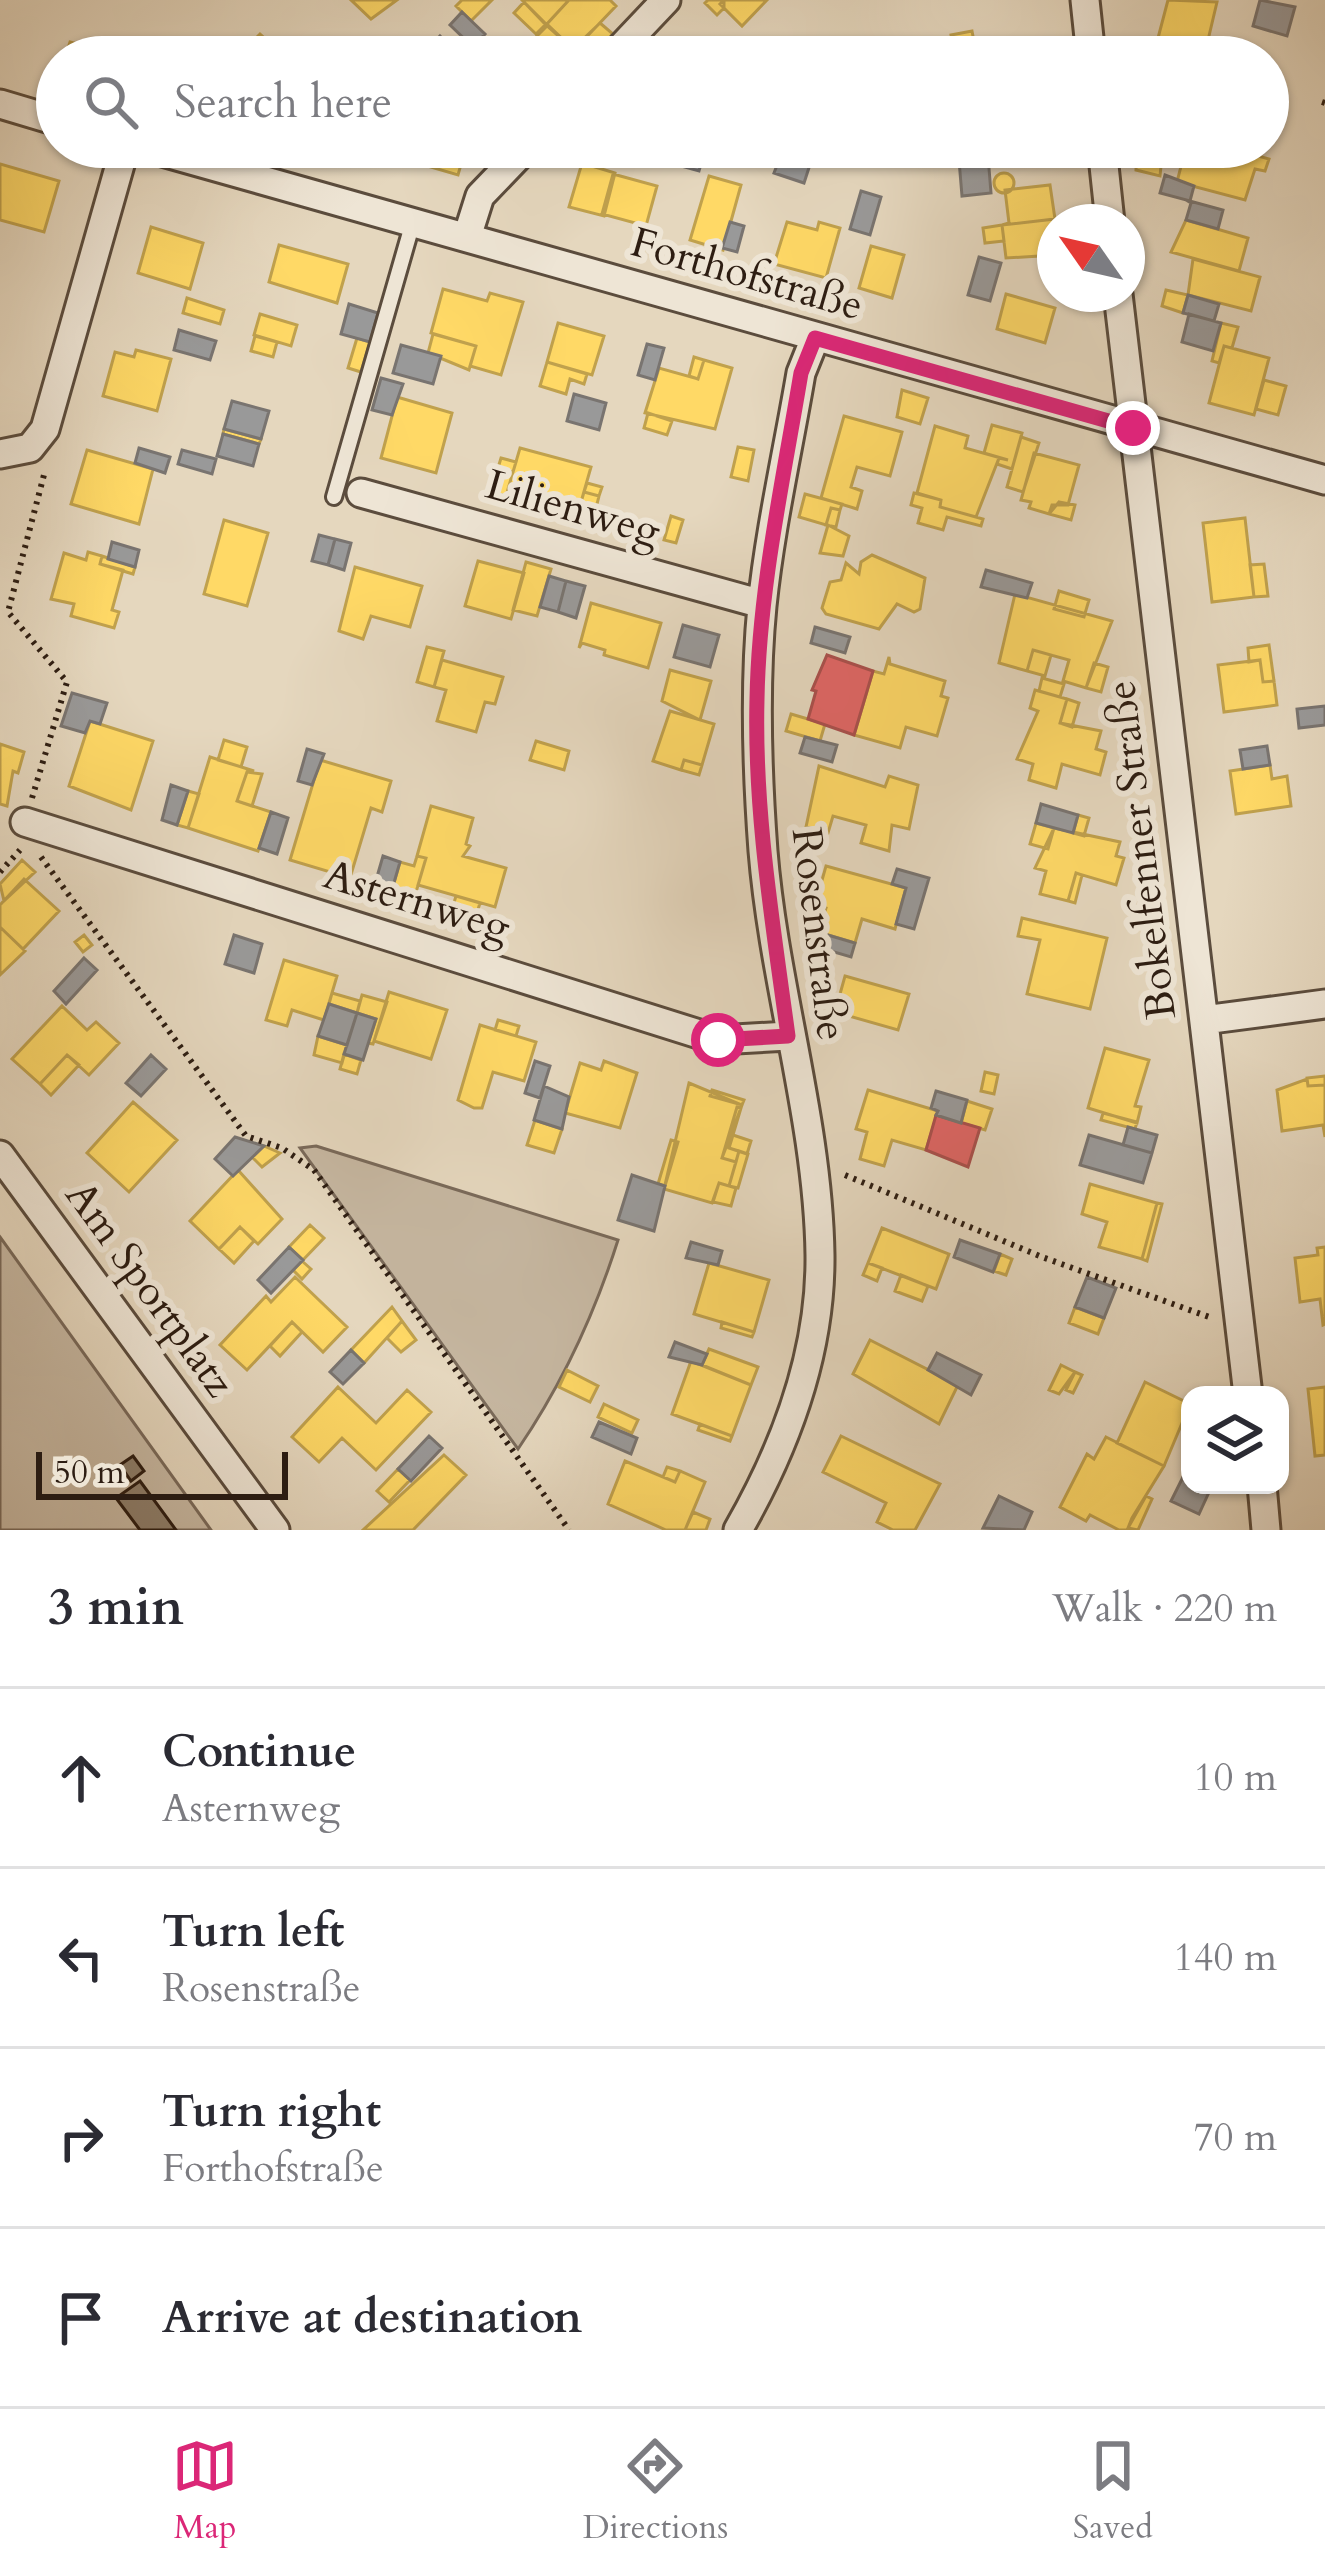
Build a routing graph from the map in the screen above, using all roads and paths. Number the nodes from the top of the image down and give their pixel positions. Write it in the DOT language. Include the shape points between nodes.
graph roads {
  1 [pos="666,0"];
  2 [pos="1085,0"];
  3 [pos="632,36"];
  4 [pos="1089,36"];
  5 [pos="0,104"];
  6 [pos="36,115"];
  7 [pos="118,168"];
  8 [pos="220,168"];
  9 [pos="506,168"];
  10 [pos="1104,168"];
  11 [pos="1108,204"];
  12 [pos="413,222"];
  13 [pos="466,237"];
  14 [pos="1120,312"];
  15 [pos="815,338"];
  16 [pos="1133,428"];
  17 [pos="30,448"];
  18 [pos="0,454"];
  19 [pos="1325,480"];
  20 [pos="348,495"];
  21 [pos="762,604"];
  22 [pos="25,833"];
  23 [pos="0,872"];
  24 [pos="1325,1004"];
  25 [pos="1204,1020"];
  26 [pos="788,1036"];
  27 [pos="0,1155"];
  28 [pos="814,1177"];
  29 [pos="1238,1328"];
  30 [pos="1247,1386"];
  31 [pos="1263,1494"];
  32 [pos="274,1530"];
  33 [pos="569,1530"];
  34 [pos="738,1530"];
  35 [pos="1266,1530"];
  1 -- 3 [label="street"];
  2 -- 4 [label="street"];
  5 -- 6 [label="street"];
  7 -- 17 [label="street" via="45,429"];
  8 -- 12 [label="street, Forthofstraße"];
  9 -- 13 [label="street" via="480,196"];
  10 -- 11 [label="street"];
  12 -- 13 [label="street, Forthofstraße"];
  12 -- 20 [label="lane"];
  13 -- 15 [label="street, Forthofstraße"];
  14 -- 16 [label="street, Bokelfenner Straße"];
  15 -- 16 [label="street, Forthofstraße"];
  15 -- 21 [label="street, Rosenstraße" via="801,373"];
  16 -- 19 [label="street, Forthofstraße"];
  16 -- 25 [label="street, Bokelfenner Straße"];
  17 -- 18 [label="street"];
  17 -- 22 [label="path" via="46,472 8,612 67,682"];
  20 -- 21 [label="street, Lilienweg"];
  21 -- 26 [label="street, Rosenstraße" via="764,853"];
  22 -- 23 [label="path"];
  22 -- 26 [label="street, Asternweg" via="718,1040"];
  22 -- 33 [label="path" via="246,1136 314,1170"];
  24 -- 25 [label="street"];
  25 -- 29 [label="street, Bokelfenner Straße"];
  26 -- 28 [label="street, Rosenstraße"];
  27 -- 32 [label="street, Am Sportplatz"];
  28 -- 29 [label="path" via="850,1174 1042,1257"];
  28 -- 34 [label="street, Rosenstraße" via="820,1257 812,1343 774,1466"];
  29 -- 30 [label="street, Bokelfenner Straße"];
  31 -- 35 [label="street"];
}
